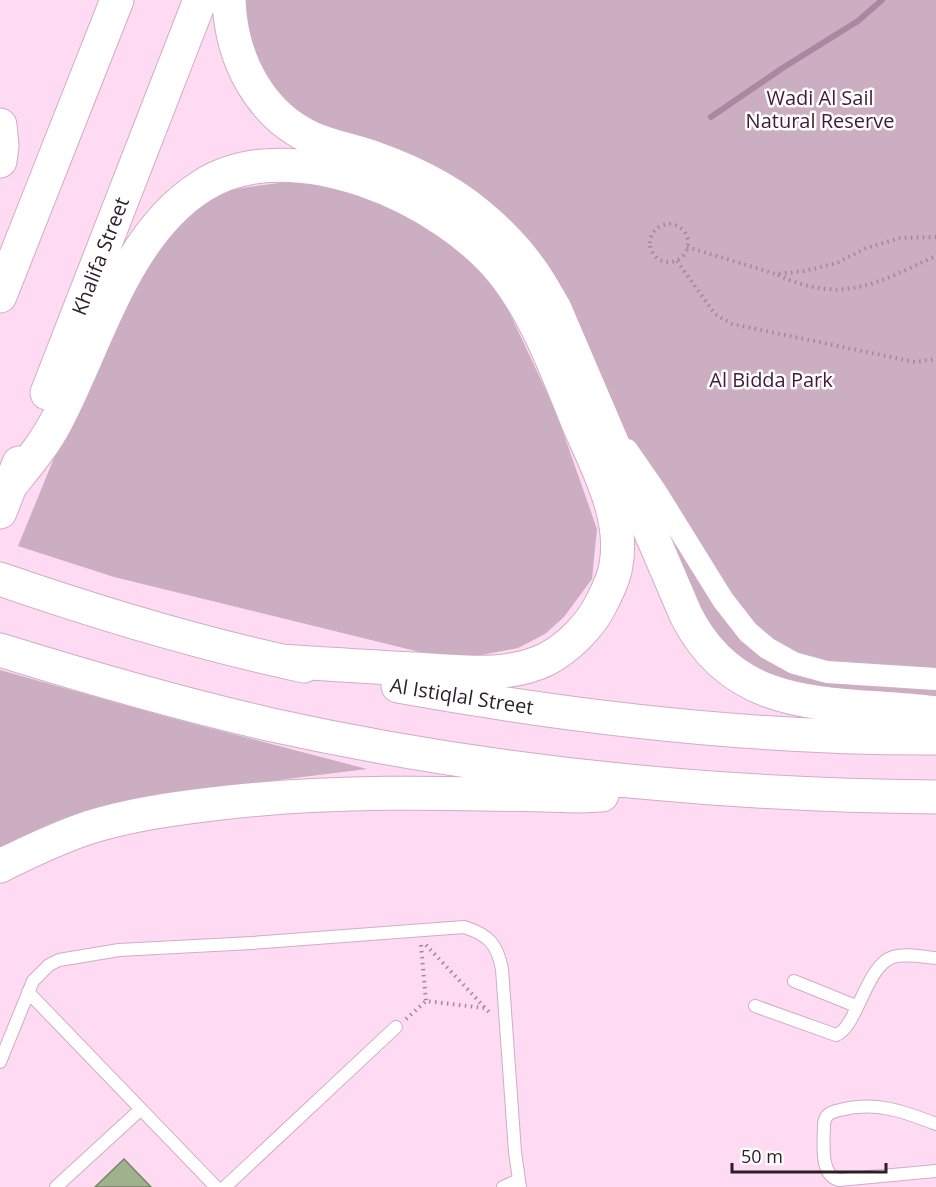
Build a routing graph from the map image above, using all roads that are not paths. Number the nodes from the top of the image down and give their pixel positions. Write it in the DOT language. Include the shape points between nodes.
graph roads {
  1 [pos="117,0"];
  2 [pos="200,0"];
  3 [pos="229,0"];
  4 [pos="0,126"];
  5 [pos="0,161"];
  6 [pos="0,296"];
  7 [pos="598,409"];
  8 [pos="4,501"];
  9 [pos="0,579"];
  10 [pos="0,650"];
  11 [pos="282,661"];
  12 [pos="936,679"];
  13 [pos="936,713"];
  14 [pos="936,738"];
  15 [pos="671,785"];
  16 [pos="936,797"];
  17 [pos="0,866"];
  18 [pos="936,958"];
  19 [pos="794,981"];
  20 [pos="28,992"];
  21 [pos="755,1006"];
  22 [pos="856,1006"];
  23 [pos="396,1027"];
  24 [pos="0,1062"];
  25 [pos="141,1109"];
  26 [pos="936,1124"];
  27 [pos="936,1171"];
  28 [pos="519,1183"];
  29 [pos="56,1187"];
  30 [pos="216,1187"];
  31 [pos="225,1187"];
  32 [pos="503,1187"];
  1 -- 6 [label="main road"];
  2 -- 8 [label="main road, Khalifa Street"];
  3 -- 7 [label="main road" via="235,45 245,70 267,105 282,119 314,139 410,172 473,210 502,236 529,267 555,309"];
  4 -- 5 [label="main road"];
  7 -- 12 [label="street" via="656,492 723,600 757,641 794,663 827,672"];
  7 -- 13 [label="main road" via="686,615 703,643 728,670 770,693 809,701"];
  8 -- 11 [label="main road" via="56,422 94,337 140,250 170,212 204,184 243,168 272,165 333,171 400,194 431,211 469,238 504,274 544,342 608,493 616,519 616,569 597,612 578,635 548,658 530,666 470,672"];
  9 -- 11 [label="main road, Al Istiqlal Street" via="146,625"];
  10 -- 15 [label="main road" via="159,697 330,737 535,770"];
  11 -- 14 [label="main road, Al Istiqlal Street" via="421,690 571,714 758,732"];
  15 -- 16 [label="main road" via="780,793"];
  15 -- 17 [label="main road" via="580,796 308,795 158,810 88,828"];
  18 -- 22 [label="lane" via="900,955 886,959"];
  19 -- 22 [label="lane"];
  20 -- 24 [label="lane"];
  20 -- 25 [label="lane"];
  20 -- 28 [label="lane" via="40,972 59,960 120,950 464,927 479,932 491,941 502,969"];
  21 -- 22 [label="lane" via="836,1035 847,1028"];
  23 -- 31 [label="lane"];
  25 -- 29 [label="lane"];
  25 -- 30 [label="lane"];
  26 -- 27 [label="lane" via="902,1110 874,1106 831,1112 824,1118 826,1168 834,1178"];
  28 -- 32 [label="lane"];
}
